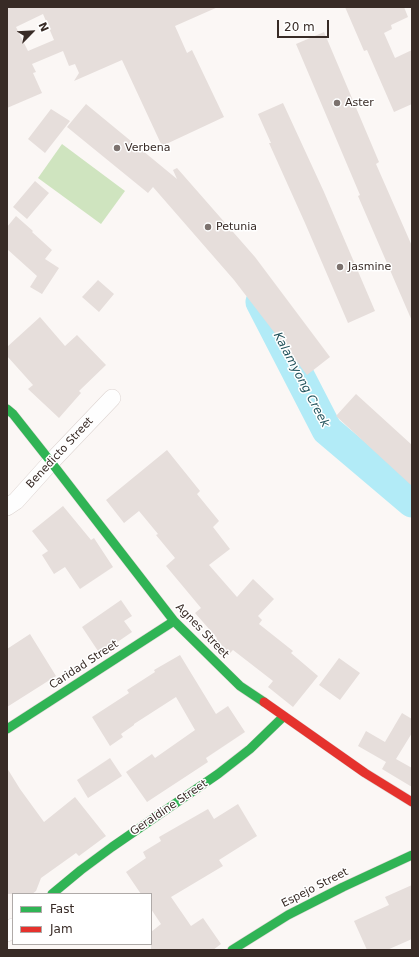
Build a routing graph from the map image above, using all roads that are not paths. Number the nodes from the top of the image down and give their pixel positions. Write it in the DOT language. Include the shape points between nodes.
graph roads {
  1 [pos="112,398"];
  2 [pos="7,409"];
  3 [pos="51,462"];
  4 [pos="7,507"];
  5 [pos="174,621"];
  6 [pos="283,717"];
  7 [pos="7,729"];
  8 [pos="412,802"];
  9 [pos="412,855"];
  10 [pos="53,893"];
  11 [pos="232,950"];
  1 -- 3 [label="street, Benedicto Street"];
  2 -- 3 [label="street, Agnes Street"];
  3 -- 4 [label="street, Benedicto Street" via="16,501"];
  3 -- 5 [label="street, Agnes Street"];
  5 -- 6 [label="street, Agnes Street" via="240,686"];
  5 -- 7 [label="street, Caridad Street"];
  6 -- 8 [label="street, Agnes Street"];
  6 -- 10 [label="street, Geraldine Street" via="250,749 218,774 112,846"];
  9 -- 11 [label="street, Espejo Street" via="288,915"];
}
